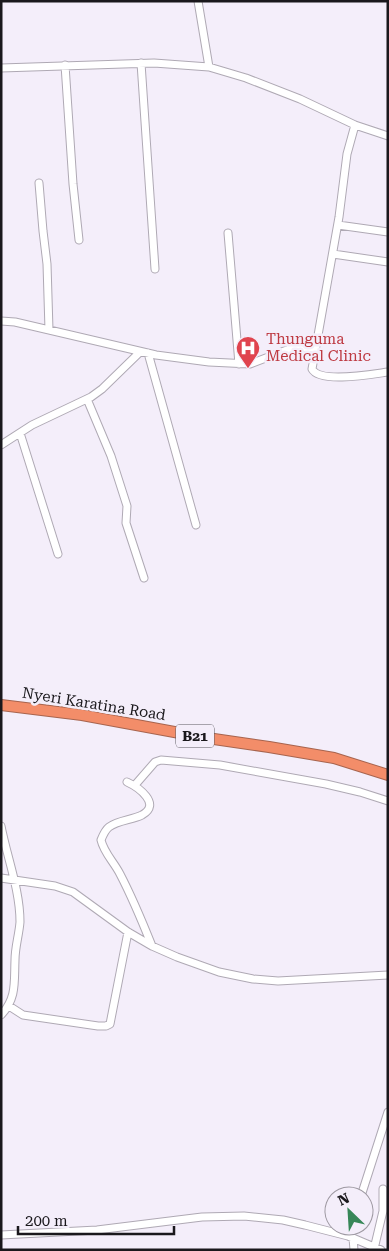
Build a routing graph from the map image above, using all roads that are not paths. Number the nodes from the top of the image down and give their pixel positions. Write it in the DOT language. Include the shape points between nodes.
graph roads {
  1 [pos="198,1"];
  2 [pos="141,63"];
  3 [pos="65,65"];
  4 [pos="210,67"];
  5 [pos="1,68"];
  6 [pos="355,125"];
  7 [pos="388,136"];
  8 [pos="39,183"];
  9 [pos="338,225"];
  10 [pos="388,232"];
  11 [pos="228,233"];
  12 [pos="79,240"];
  13 [pos="333,254"];
  14 [pos="388,262"];
  15 [pos="155,269"];
  16 [pos="1,321"];
  17 [pos="49,330"];
  18 [pos="316,348"];
  19 [pos="144,352"];
  20 [pos="239,364"];
  21 [pos="388,372"];
  22 [pos="87,399"];
  23 [pos="20,433"];
  24 [pos="1,445"];
  25 [pos="196,525"];
  26 [pos="58,554"];
  27 [pos="144,578"];
  28 [pos="1,705"];
  29 [pos="388,775"];
  30 [pos="127,782"];
  31 [pos="135,785"];
  32 [pos="388,801"];
  33 [pos="1,826"];
  34 [pos="1,878"];
  35 [pos="14,880"];
  36 [pos="128,932"];
  37 [pos="152,946"];
  38 [pos="388,975"];
  39 [pos="9,1006"];
  40 [pos="1,1015"];
  41 [pos="388,1112"];
  42 [pos="364,1186"];
  43 [pos="383,1189"];
  44 [pos="1,1235"];
  45 [pos="351,1237"];
  46 [pos="376,1249"];
  47 [pos="354,1250"];
  1 -- 4 [label="street"];
  2 -- 3 [label="street"];
  2 -- 4 [label="street"];
  2 -- 15 [label="street"];
  3 -- 5 [label="street"];
  3 -- 12 [label="street"];
  4 -- 6 [label="street" via="246,78"];
  6 -- 7 [label="street"];
  6 -- 9 [label="street" via="347,154"];
  8 -- 17 [label="street"];
  9 -- 10 [label="street"];
  9 -- 13 [label="street"];
  11 -- 20 [label="street"];
  13 -- 14 [label="street"];
  13 -- 18 [label="street"];
  16 -- 17 [label="street"];
  17 -- 19 [label="street"];
  18 -- 20 [label="street" via="292,348 250,364"];
  18 -- 21 [label="street" via="312,369 318,374 337,377"];
  19 -- 20 [label="street"];
  19 -- 22 [label="street" via="102,390"];
  19 -- 25 [label="street"];
  22 -- 23 [label="street"];
  22 -- 27 [label="street" via="111,456 127,506 126,523"];
  23 -- 24 [label="street"];
  23 -- 26 [label="street"];
  28 -- 29 [label="highway, Nyeri Karatina Road / B21" via="269,746 334,758"];
  30 -- 31 [label="street"];
  31 -- 32 [label="street" via="155,762 166,760 220,765 326,784"];
  31 -- 37 [label="street" via="149,798 148,810 110,826 101,840 130,893"];
  33 -- 35 [label="street"];
  34 -- 35 [label="street"];
  35 -- 36 [label="street" via="73,892"];
  35 -- 39 [label="street" via="20,921 14,989"];
  36 -- 37 [label="street"];
  36 -- 39 [label="street" via="110,1024 98,1026 23,1015"];
  37 -- 38 [label="street" via="219,972 253,979 278,981"];
  39 -- 40 [label="street"];
  41 -- 42 [label="street"];
  43 -- 46 [label="street" via="383,1211"];
  44 -- 45 [label="street" via="244,1216 283,1220"];
  45 -- 46 [label="street"];
  45 -- 47 [label="street"];
}
